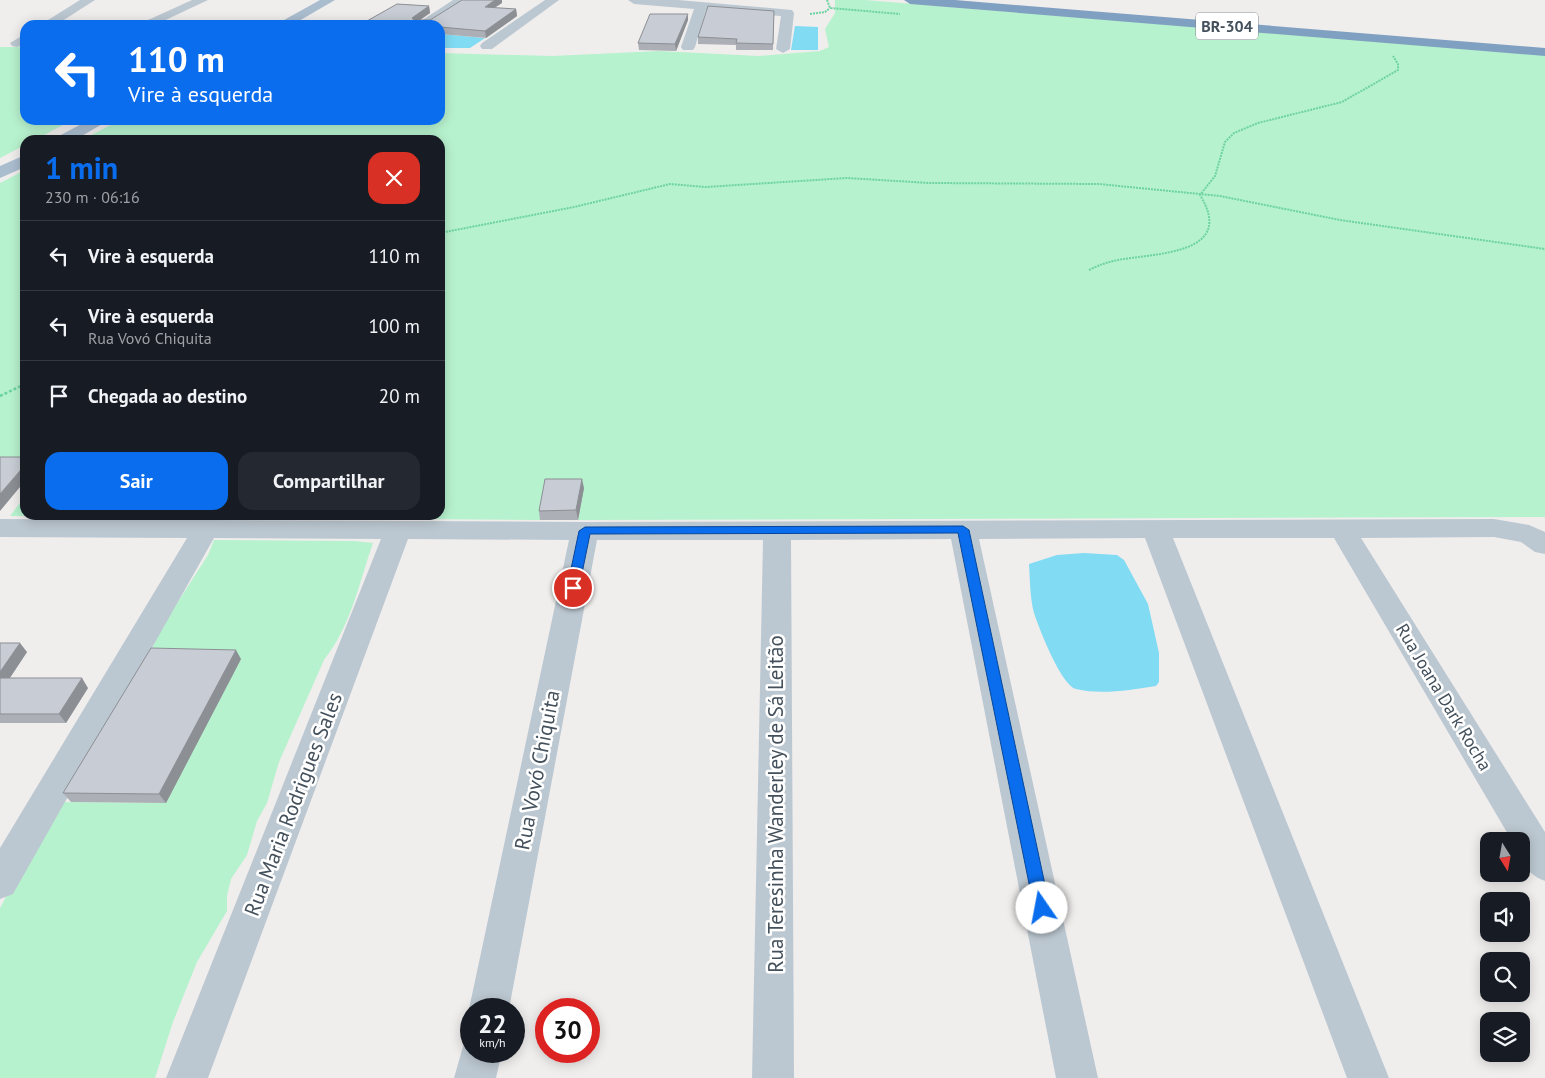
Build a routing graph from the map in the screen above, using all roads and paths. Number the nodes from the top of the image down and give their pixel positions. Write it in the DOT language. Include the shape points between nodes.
graph roads {
  1 [pos="88,0"];
  2 [pos="177,0"];
  3 [pos="202,0"];
  4 [pos="328,0"];
  5 [pos="462,0"];
  6 [pos="554,0"];
  7 [pos="634,0"];
  8 [pos="910,0"];
  9 [pos="701,6"];
  10 [pos="830,8"];
  11 [pos="810,14"];
  12 [pos="55,20"];
  13 [pos="149,20"];
  14 [pos="159,20"];
  15 [pos="291,20"];
  16 [pos="430,20"];
  17 [pos="487,46"];
  18 [pos="688,47"];
  19 [pos="783,49"];
  20 [pos="1545,52"];
  21 [pos="1392,54"];
  22 [pos="92,125"];
  23 [pos="72,135"];
  24 [pos="20,163"];
  25 [pos="0,173"];
  26 [pos="1200,195"];
  27 [pos="445,232"];
  28 [pos="1545,249"];
  29 [pos="1089,270"];
  30 [pos="20,386"];
  31 [pos="0,396"];
  32 [pos="206,529"];
  33 [pos="777,529"];
  34 [pos="1342,529"];
  35 [pos="398,530"];
  36 [pos="963,530"];
  37 [pos="1156,530"];
  38 [pos="585,531"];
  39 [pos="5,534"];
  40 [pos="1545,545"];
  41 [pos="1545,864"];
  42 [pos="0,882"];
  43 [pos="491,998"];
  44 [pos="479,1063"];
  45 [pos="188,1078"];
  46 [pos="476,1078"];
  47 [pos="773,1078"];
  48 [pos="1077,1078"];
  49 [pos="1368,1078"];
  1 -- 12 [label="street"];
  2 -- 13 [label="street"];
  3 -- 14 [label="street"];
  4 -- 15 [label="main road"];
  5 -- 16 [label="street"];
  6 -- 17 [label="street"];
  7 -- 9 [label="street"];
  8 -- 20 [label="highway, BR-304"];
  9 -- 18 [label="street"];
  9 -- 19 [label="street" via="788,13"];
  10 -- 11 [label="path"];
  21 -- 26 [label="path" via="1398,70 1363,90 1357,97 1332,106 1274,118 1225,140 1220,164 1207,190"];
  22 -- 23 [label="main road"];
  24 -- 25 [label="main road"];
  26 -- 27 [label="path" via="1099,184 929,184 847,178 706,187 670,184"];
  26 -- 28 [label="path" via="1250,201 1340,220"];
  26 -- 29 [label="path" via="1209,216 1210,229 1203,239 1176,249 1108,262"];
  30 -- 31 [label="path"];
  32 -- 35 [label="street"];
  32 -- 39 [label="street"];
  32 -- 42 [label="street"];
  33 -- 36 [label="street"];
  33 -- 38 [label="street"];
  33 -- 47 [label="street, Rua Teresinha Wanderley de Sá Leitão"];
  34 -- 37 [label="street"];
  34 -- 40 [label="street" via="1494,528 1529,534"];
  34 -- 41 [label="street, Rua Joana Dark Rocha"];
  35 -- 38 [label="street"];
  35 -- 45 [label="street, Rua Maria Rodrigues Sales"];
  36 -- 37 [label="street"];
  36 -- 48 [label="street"];
  37 -- 49 [label="street"];
  38 -- 43 [label="street, Rua Vovó Chiquita"];
  44 -- 46 [label="street"];
}
